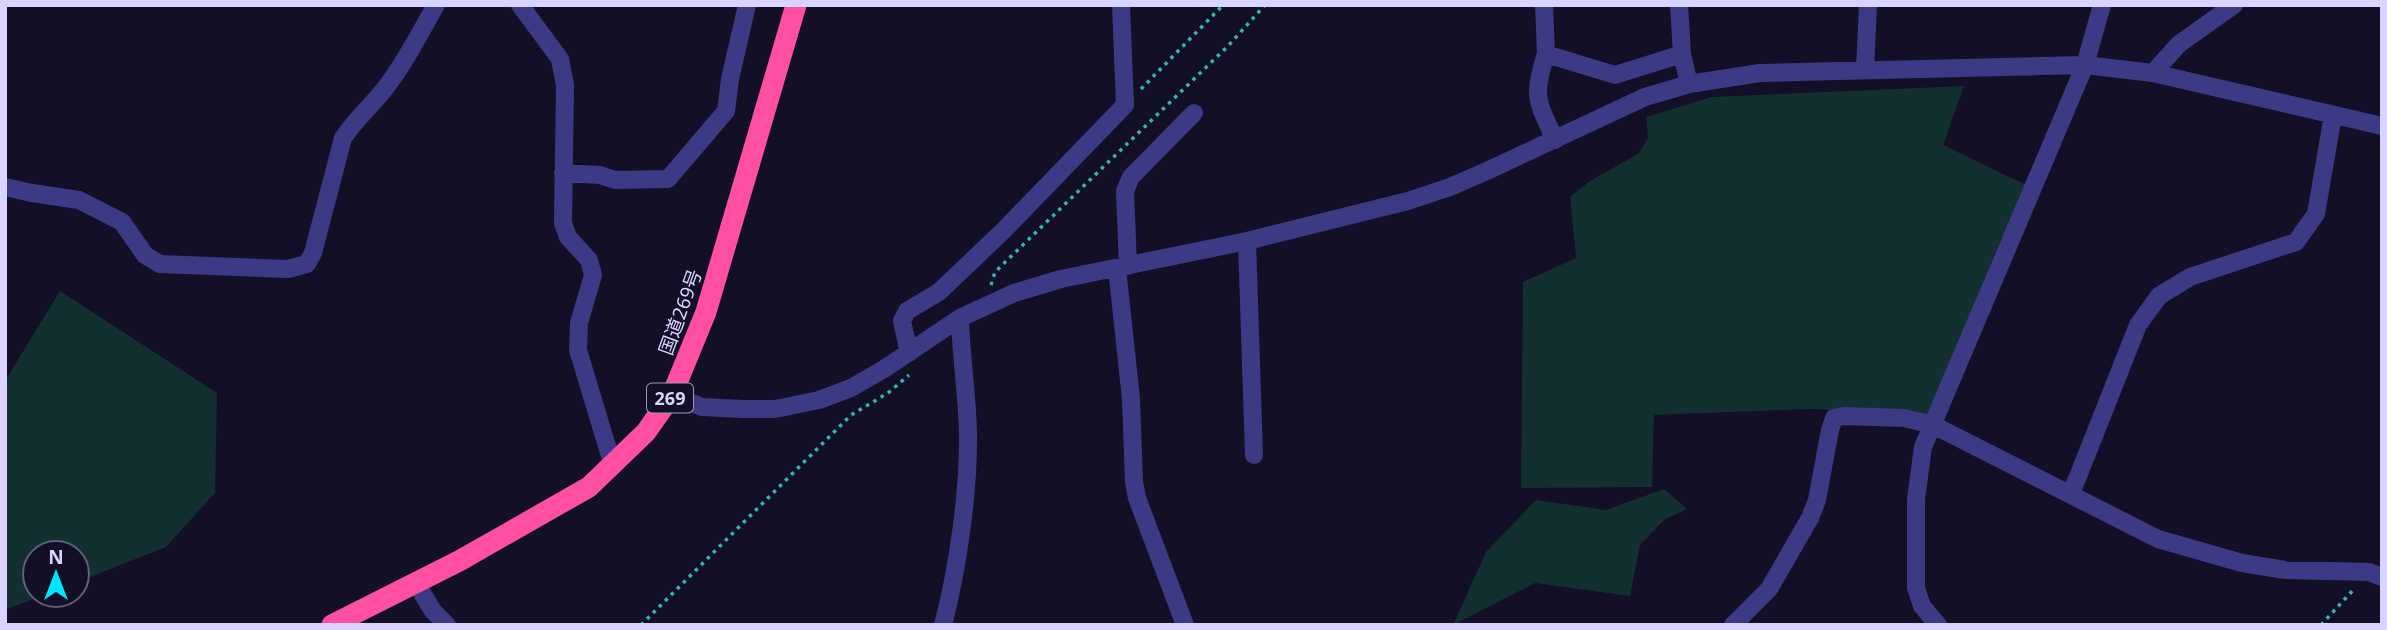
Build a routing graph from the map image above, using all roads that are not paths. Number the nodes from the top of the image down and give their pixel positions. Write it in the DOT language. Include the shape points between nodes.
graph roads {
  1 [pos="436,5"];
  2 [pos="520,5"];
  3 [pos="747,5"];
  4 [pos="796,5"];
  5 [pos="1121,5"];
  6 [pos="1544,5"];
  7 [pos="1679,5"];
  8 [pos="1868,5"];
  9 [pos="2102,5"];
  10 [pos="2234,5"];
  11 [pos="1546,54"];
  12 [pos="1682,54"];
  13 [pos="2085,65"];
  14 [pos="1865,69"];
  15 [pos="2153,73"];
  16 [pos="1689,84"];
  17 [pos="1194,113"];
  18 [pos="2333,115"];
  19 [pos="2382,126"];
  20 [pos="1555,140"];
  21 [pos="564,173"];
  22 [pos="5,187"];
  23 [pos="1247,241"];
  24 [pos="1123,267"];
  25 [pos="960,318"];
  26 [pos="909,353"];
  27 [pos="672,395"];
  28 [pos="1933,425"];
  29 [pos="1254,455"];
  30 [pos="613,466"];
  31 [pos="2071,494"];
  32 [pos="2376,575"];
  33 [pos="416,583"];
  34 [pos="428,618"];
  35 [pos="332,625"];
  36 [pos="447,625"];
  37 [pos="943,625"];
  38 [pos="1185,625"];
  39 [pos="1733,625"];
  40 [pos="1938,625"];
  1 -- 22 [label="street" via="402,64 344,138 307,264 288,269 160,264 145,255 122,222 90,205"];
  2 -- 21 [label="street" via="560,59 565,85"];
  3 -- 21 [label="street" via="726,111 668,179 615,180"];
  4 -- 27 [label="highway, 国道269号 / 269" via="706,312"];
  5 -- 26 [label="street" via="1125,105 939,292 907,311 902,320"];
  6 -- 11 [label="street"];
  7 -- 12 [label="street"];
  8 -- 14 [label="street"];
  9 -- 13 [label="street"];
  10 -- 15 [label="street" via="2179,44"];
  11 -- 12 [label="street" via="1615,75"];
  11 -- 20 [label="street" via="1537,100"];
  12 -- 16 [label="street"];
  13 -- 14 [label="street"];
  13 -- 15 [label="street"];
  13 -- 28 [label="street"];
  14 -- 16 [label="street" via="1760,73"];
  15 -- 18 [label="street"];
  16 -- 20 [label="street" via="1645,97"];
  17 -- 24 [label="street" via="1131,177 1125,191"];
  18 -- 19 [label="street"];
  18 -- 31 [label="street" via="2316,214 2307,229 2296,242 2190,277 2159,296 2138,325"];
  20 -- 23 [label="street" via="1408,201"];
  21 -- 30 [label="street" via="563,223 568,237 589,260 593,275 579,323 578,350"];
  23 -- 24 [label="street"];
  23 -- 29 [label="street"];
  24 -- 25 [label="street" via="1014,293"];
  24 -- 38 [label="street" via="1134,482"];
  25 -- 26 [label="street"];
  25 -- 37 [label="street" via="967,444 959,543"];
  26 -- 27 [label="street" via="851,388 775,409 702,407"];
  27 -- 30 [label="highway, 国道269号 / 269" via="646,432"];
  28 -- 31 [label="street"];
  28 -- 39 [label="street" via="1904,418 1834,418 1810,518 1769,589"];
  28 -- 40 [label="street" via="1923,447 1916,499 1916,588 1922,606"];
  30 -- 33 [label="highway, 国道269号 / 269" via="530,522"];
  31 -- 32 [label="street" via="2158,538 2231,560 2285,570"];
  33 -- 34 [label="street"];
  33 -- 35 [label="highway, 国道269号 / 269"];
  34 -- 36 [label="street"];
}
